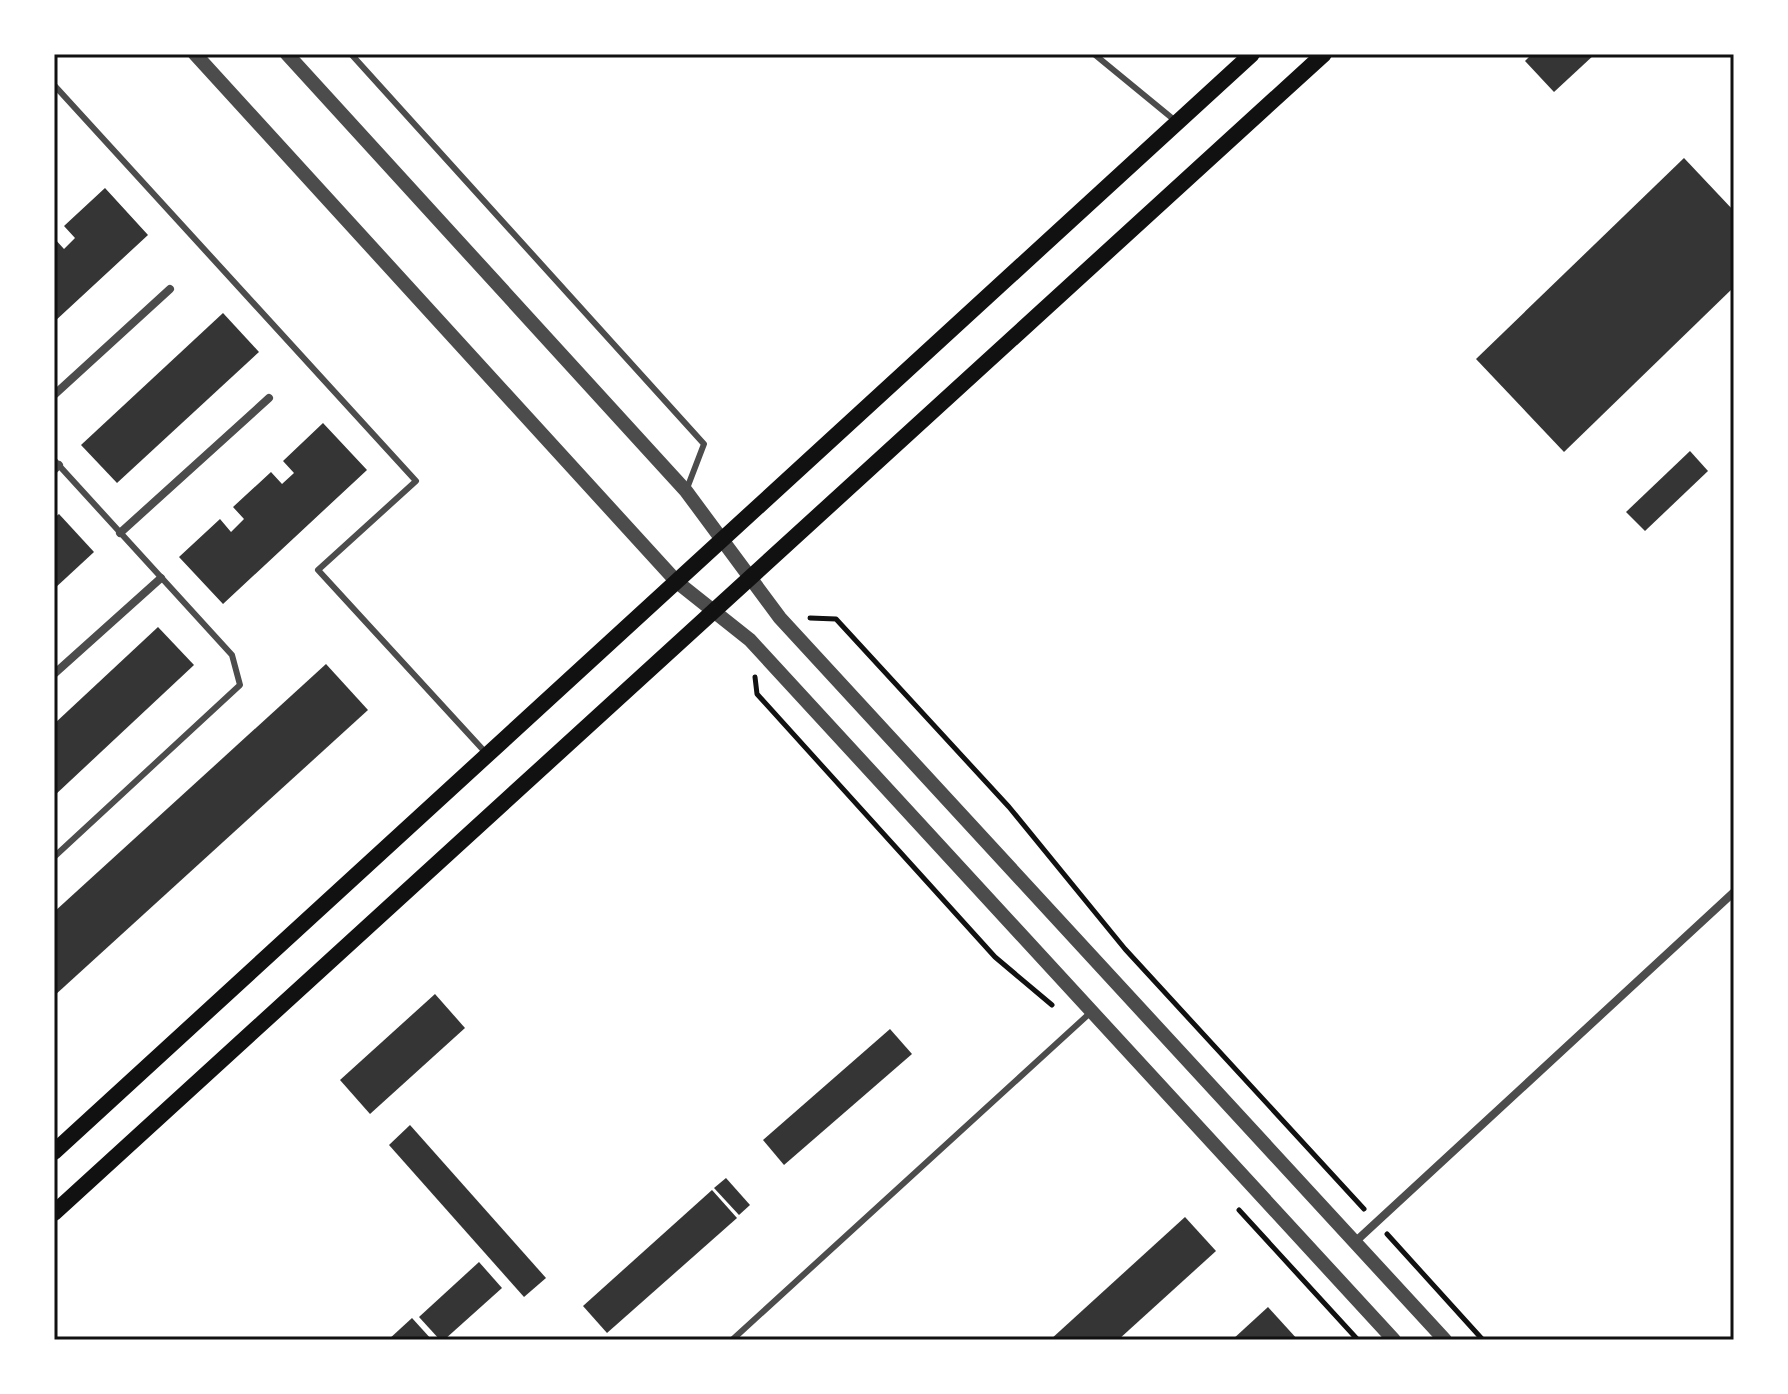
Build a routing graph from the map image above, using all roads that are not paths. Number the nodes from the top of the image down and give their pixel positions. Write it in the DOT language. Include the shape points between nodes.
graph roads {
  1 [pos="195,54"];
  2 [pos="287,54"];
  3 [pos="351,54"];
  4 [pos="1094,54"];
  5 [pos="1252,54"];
  6 [pos="1324,54"];
  7 [pos="54,85"];
  8 [pos="1178,123"];
  9 [pos="170,289"];
  10 [pos="54,395"];
  11 [pos="269,398"];
  12 [pos="56,465"];
  13 [pos="686,491"];
  14 [pos="120,533"];
  15 [pos="721,541"];
  16 [pos="161,578"];
  17 [pos="750,578"];
  18 [pos="677,582"];
  19 [pos="713,610"];
  20 [pos="54,674"];
  21 [pos="488,755"];
  22 [pos="54,857"];
  23 [pos="1734,892"];
  24 [pos="1093,1010"];
  25 [pos="54,1152"];
  26 [pos="54,1213"];
  27 [pos="1355,1242"];
  28 [pos="732,1340"];
  29 [pos="1394,1340"];
  30 [pos="1445,1340"];
  1 -- 18 [label="street"];
  2 -- 13 [label="street"];
  3 -- 13 [label="lane" via="704,444"];
  4 -- 8 [label="lane"];
  5 -- 8 [label="main road"];
  6 -- 17 [label="main road"];
  7 -- 21 [label="lane" via="416,481 318,570"];
  8 -- 15 [label="main road"];
  9 -- 10 [label="street"];
  11 -- 14 [label="street"];
  12 -- 14 [label="lane"];
  13 -- 15 [label="street"];
  14 -- 16 [label="lane"];
  15 -- 17 [label="street"];
  15 -- 18 [label="main road"];
  16 -- 20 [label="street"];
  16 -- 22 [label="lane" via="232,655 240,685"];
  17 -- 19 [label="main road"];
  17 -- 27 [label="street" via="780,618"];
  18 -- 19 [label="street"];
  18 -- 21 [label="main road"];
  19 -- 24 [label="street" via="750,640"];
  19 -- 26 [label="main road"];
  21 -- 25 [label="main road"];
  23 -- 27 [label="street"];
  24 -- 28 [label="lane"];
  24 -- 29 [label="street"];
  27 -- 30 [label="street"];
}
